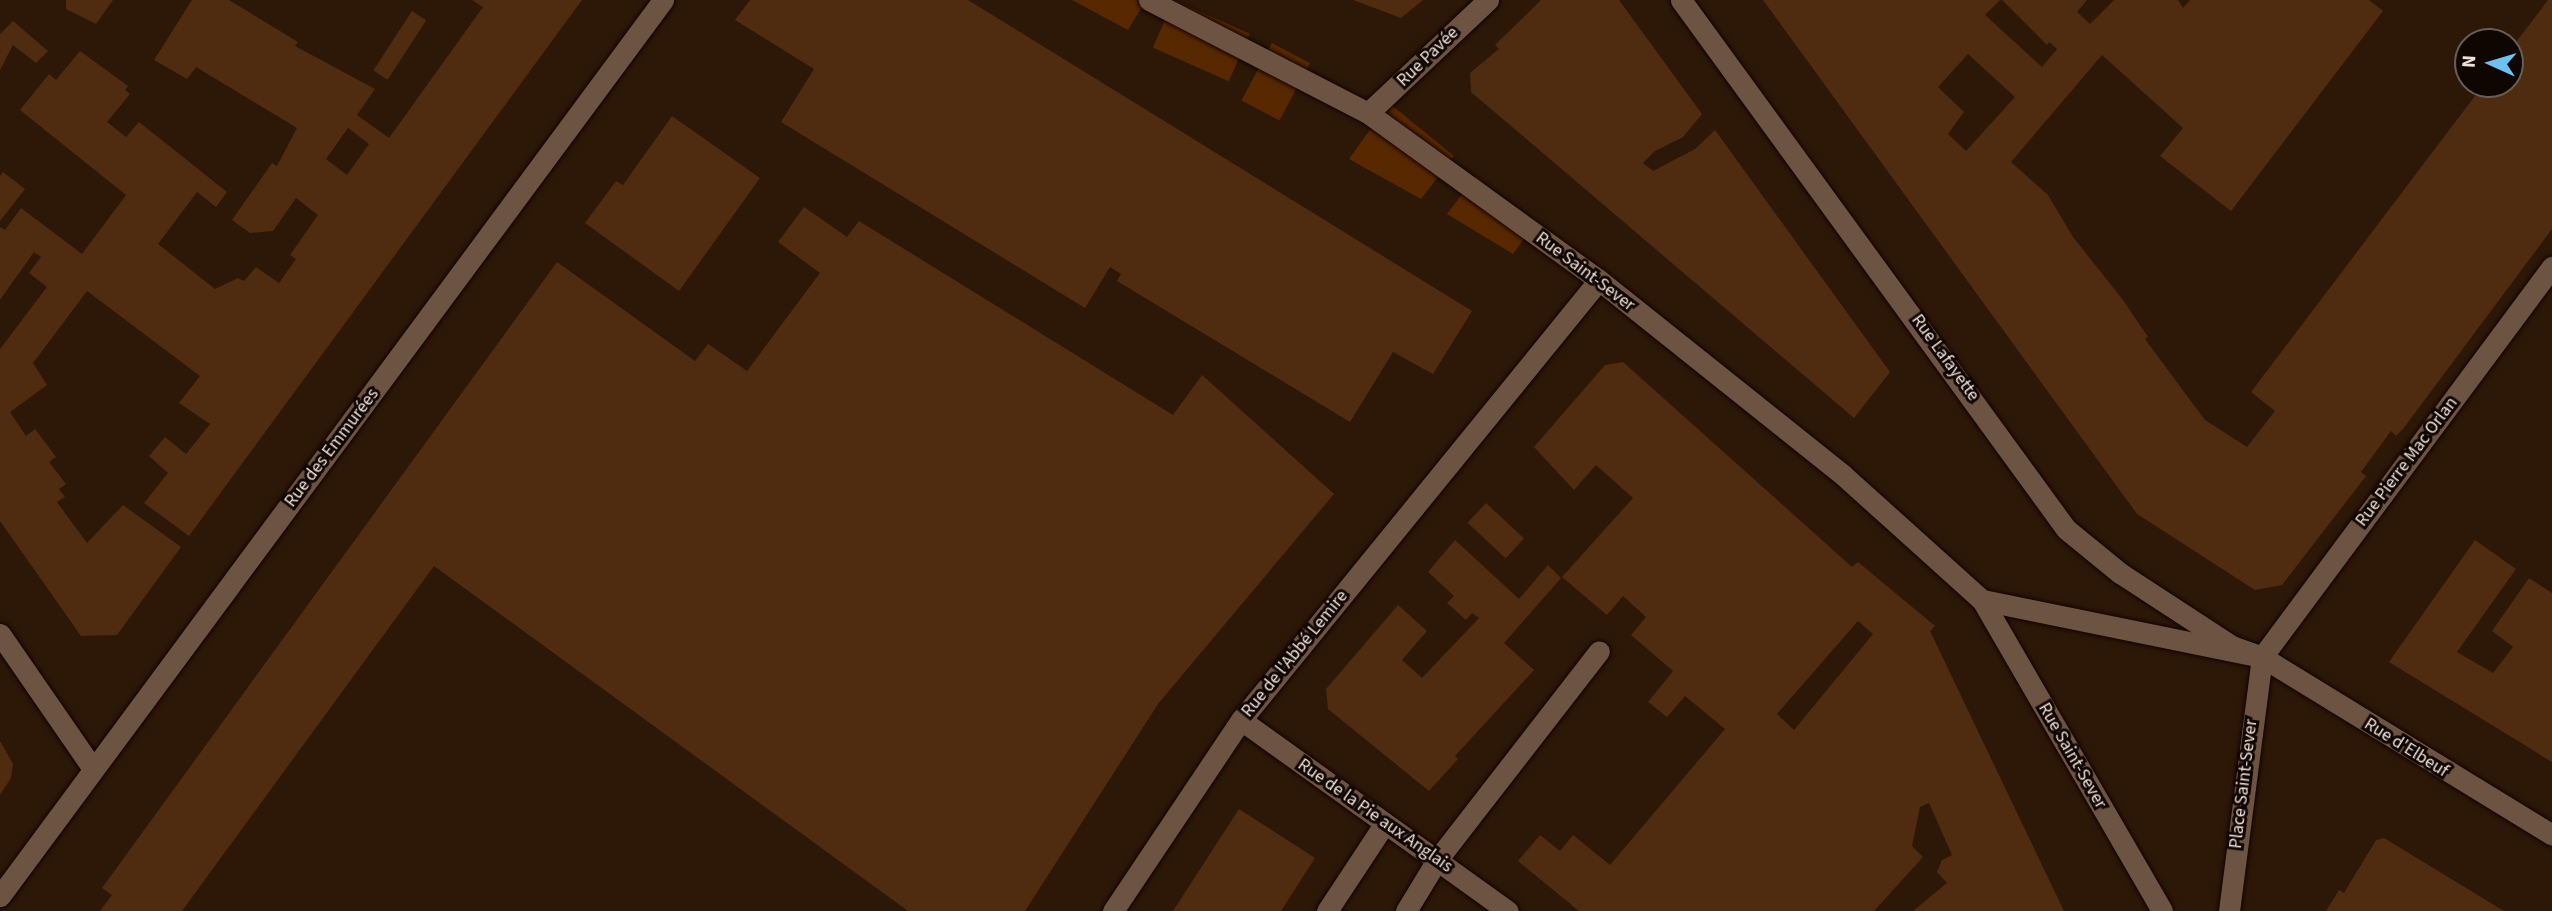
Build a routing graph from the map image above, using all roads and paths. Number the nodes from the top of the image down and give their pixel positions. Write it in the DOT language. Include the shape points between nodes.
graph roads {
  1 [pos="663,0"];
  2 [pos="1149,0"];
  3 [pos="1488,0"];
  4 [pos="1681,0"];
  5 [pos="1368,113"];
  6 [pos="2551,270"];
  7 [pos="1599,281"];
  8 [pos="1982,600"];
  9 [pos="0,634"];
  10 [pos="1599,651"];
  11 [pos="2262,657"];
  12 [pos="1241,720"];
  13 [pos="93,769"];
  14 [pos="1385,823"];
  15 [pos="2552,835"];
  16 [pos="1437,860"];
  17 [pos="0,896"];
  18 [pos="1113,911"];
  19 [pos="1327,911"];
  20 [pos="1406,911"];
  21 [pos="1508,911"];
  22 [pos="2162,911"];
  23 [pos="2229,911"];
  1 -- 13 [label="street, Rue des Emmurées"];
  2 -- 5 [label="street, Rue Saint-Sever"];
  3 -- 5 [label="street, Rue Pavée"];
  4 -- 11 [label="street, Rue Lafayette" via="2066,528 2131,581 2232,646"];
  5 -- 7 [label="street, Rue Saint-Sever"];
  6 -- 11 [label="street, Rue Pierre Mac Orlan"];
  7 -- 8 [label="street, Rue Saint-Sever" via="1843,475"];
  7 -- 12 [label="street, Rue de l'Abbé Lemire"];
  8 -- 11 [label="street"];
  8 -- 22 [label="street, Rue Saint-Sever"];
  9 -- 13 [label="street"];
  10 -- 16 [label="street"];
  11 -- 15 [label="street, Rue d'Elbeuf"];
  11 -- 23 [label="street, Place Saint-Sever"];
  12 -- 14 [label="street, Rue de la Pie aux Anglais"];
  12 -- 18 [label="street, Rue de l'Abbé Lemire"];
  13 -- 17 [label="street, Rue des Emmurées"];
  14 -- 16 [label="street, Rue de la Pie aux Anglais"];
  14 -- 19 [label="street"];
  16 -- 20 [label="street"];
  16 -- 21 [label="street, Rue de la Pie aux Anglais"];
}
